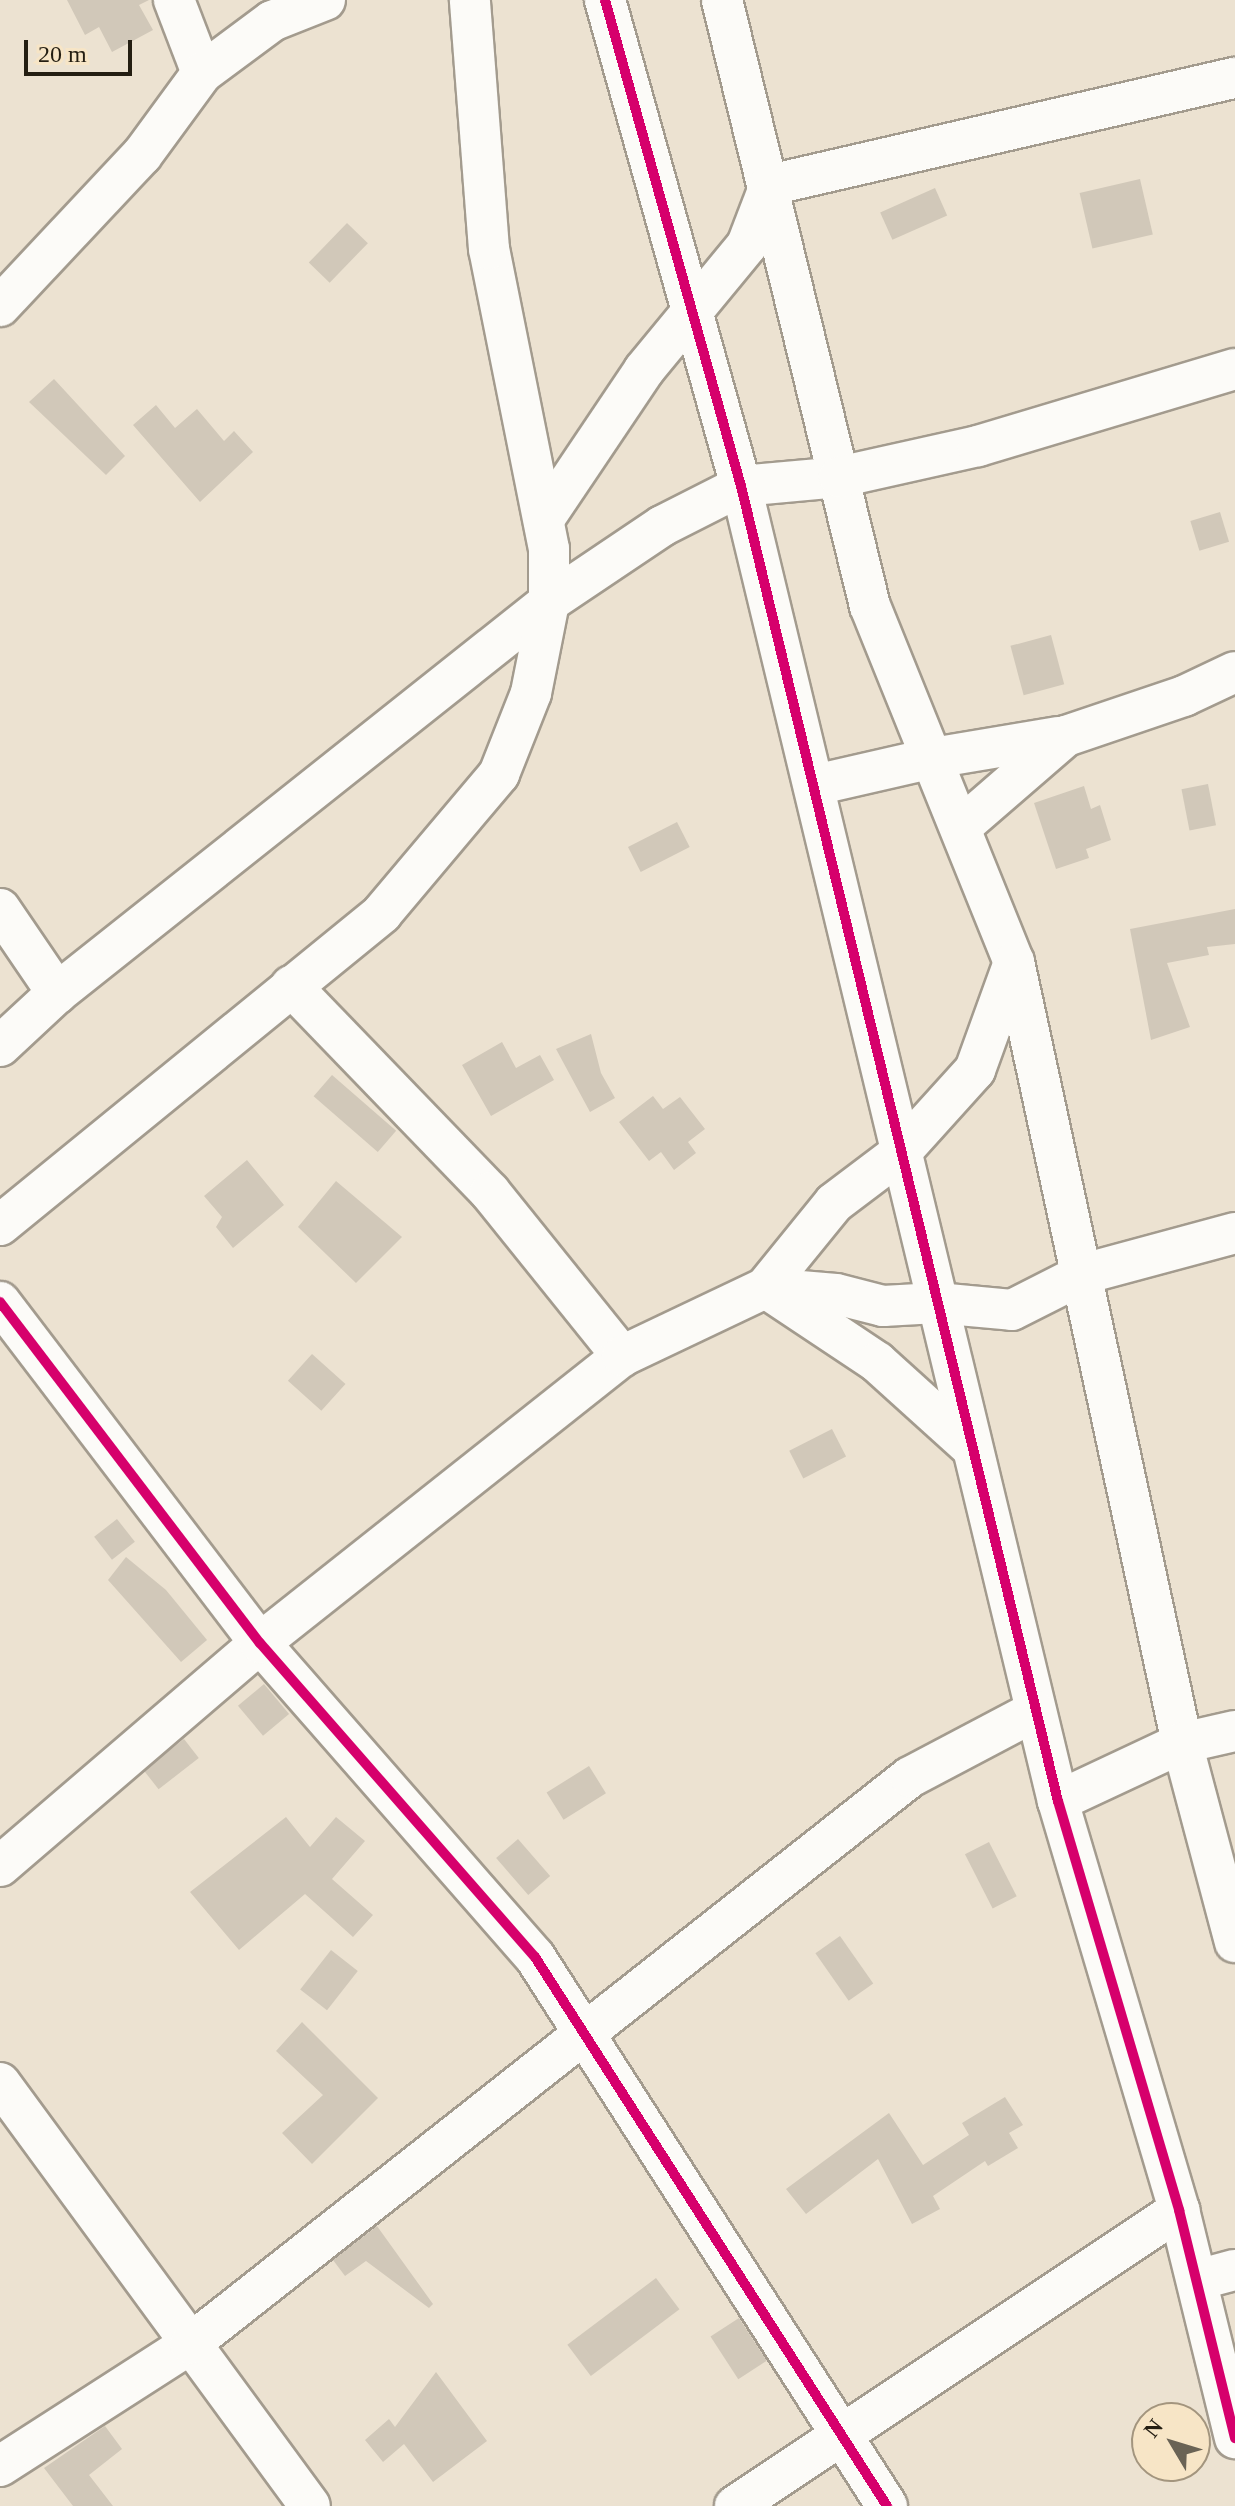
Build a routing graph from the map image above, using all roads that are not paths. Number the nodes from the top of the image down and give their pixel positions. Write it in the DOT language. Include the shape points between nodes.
graph roads {
  1 [pos="174,0"];
  2 [pos="325,0"];
  3 [pos="470,0"];
  4 [pos="722,0"];
  5 [pos="594,1"];
  6 [pos="202,73"];
  7 [pos="1235,78"];
  8 [pos="770,185"];
  9 [pos="0,306"];
  10 [pos="693,312"];
  11 [pos="1235,369"];
  12 [pos="839,477"];
  13 [pos="741,486"];
  14 [pos="544,519"];
  15 [pos="549,602"];
  16 [pos="1235,672"];
  17 [pos="1066,736"];
  18 [pos="933,758"];
  19 [pos="815,785"];
  20 [pos="962,826"];
  21 [pos="0,909"];
  22 [pos="1014,962"];
  23 [pos="291,986"];
  24 [pos="57,993"];
  25 [pos="0,1046"];
  26 [pos="900,1153"];
  27 [pos="0,1225"];
  28 [pos="1235,1233"];
  29 [pos="1083,1274"];
  30 [pos="765,1288"];
  31 [pos="0,1302"];
  32 [pos="937,1303"];
  33 [pos="622,1356"];
  34 [pos="971,1447"];
  35 [pos="260,1643"];
  36 [pos="1035,1711"];
  37 [pos="1235,1731"];
  38 [pos="1182,1743"];
  39 [pos="1058,1801"];
  40 [pos="0,1866"];
  41 [pos="1235,1942"];
  42 [pos="584,2029"];
  43 [pos="0,2083"];
  44 [pos="1179,2210"];
  45 [pos="1235,2270"];
  46 [pos="1197,2280"];
  47 [pos="190,2344"];
  48 [pos="840,2434"];
  49 [pos="1235,2438"];
  50 [pos="0,2466"];
  51 [pos="310,2506"];
  52 [pos="735,2506"];
  53 [pos="887,2506"];
  1 -- 6 [label="street"];
  2 -- 6 [label="street" via="272,21"];
  3 -- 14 [label="street" via="489,249"];
  4 -- 8 [label="street"];
  5 -- 10 [label="street"];
  6 -- 9 [label="street" via="142,155"];
  7 -- 8 [label="street"];
  8 -- 10 [label="street" via="747,245"];
  8 -- 12 [label="street"];
  10 -- 13 [label="street"];
  10 -- 14 [label="street" via="644,370"];
  11 -- 12 [label="street" via="978,446"];
  12 -- 13 [label="street"];
  12 -- 18 [label="street" via="870,606"];
  13 -- 15 [label="street" via="662,526"];
  13 -- 19 [label="street"];
  14 -- 15 [label="street"];
  15 -- 23 [label="street" via="531,693 499,774 382,913"];
  15 -- 24 [label="street"];
  16 -- 17 [label="street" via="1184,696"];
  17 -- 18 [label="street"];
  17 -- 20 [label="street"];
  18 -- 19 [label="street"];
  18 -- 20 [label="street"];
  19 -- 26 [label="street"];
  20 -- 22 [label="street"];
  21 -- 24 [label="street"];
  22 -- 26 [label="street" via="975,1070"];
  22 -- 29 [label="street"];
  23 -- 27 [label="street"];
  23 -- 33 [label="street" via="490,1192"];
  24 -- 25 [label="street"];
  26 -- 30 [label="street" via="834,1203"];
  26 -- 32 [label="street"];
  28 -- 29 [label="street"];
  29 -- 32 [label="street" via="1012,1310"];
  29 -- 38 [label="street"];
  30 -- 32 [label="street" via="836,1294 883,1306"];
  30 -- 33 [label="street"];
  30 -- 34 [label="street" via="877,1362"];
  31 -- 35 [label="street"];
  32 -- 34 [label="street"];
  33 -- 35 [label="street"];
  34 -- 36 [label="street"];
  35 -- 40 [label="street"];
  35 -- 42 [label="street" via="535,1957"];
  36 -- 39 [label="street"];
  36 -- 42 [label="street" via="910,1777"];
  37 -- 38 [label="street"];
  38 -- 39 [label="street"];
  38 -- 41 [label="street"];
  39 -- 44 [label="street"];
  42 -- 47 [label="street"];
  42 -- 48 [label="street"];
  43 -- 47 [label="street"];
  44 -- 46 [label="street"];
  44 -- 48 [label="street"];
  45 -- 46 [label="street"];
  46 -- 49 [label="street"];
  47 -- 50 [label="street"];
  47 -- 51 [label="street"];
  48 -- 52 [label="street"];
  48 -- 53 [label="street"];
}
